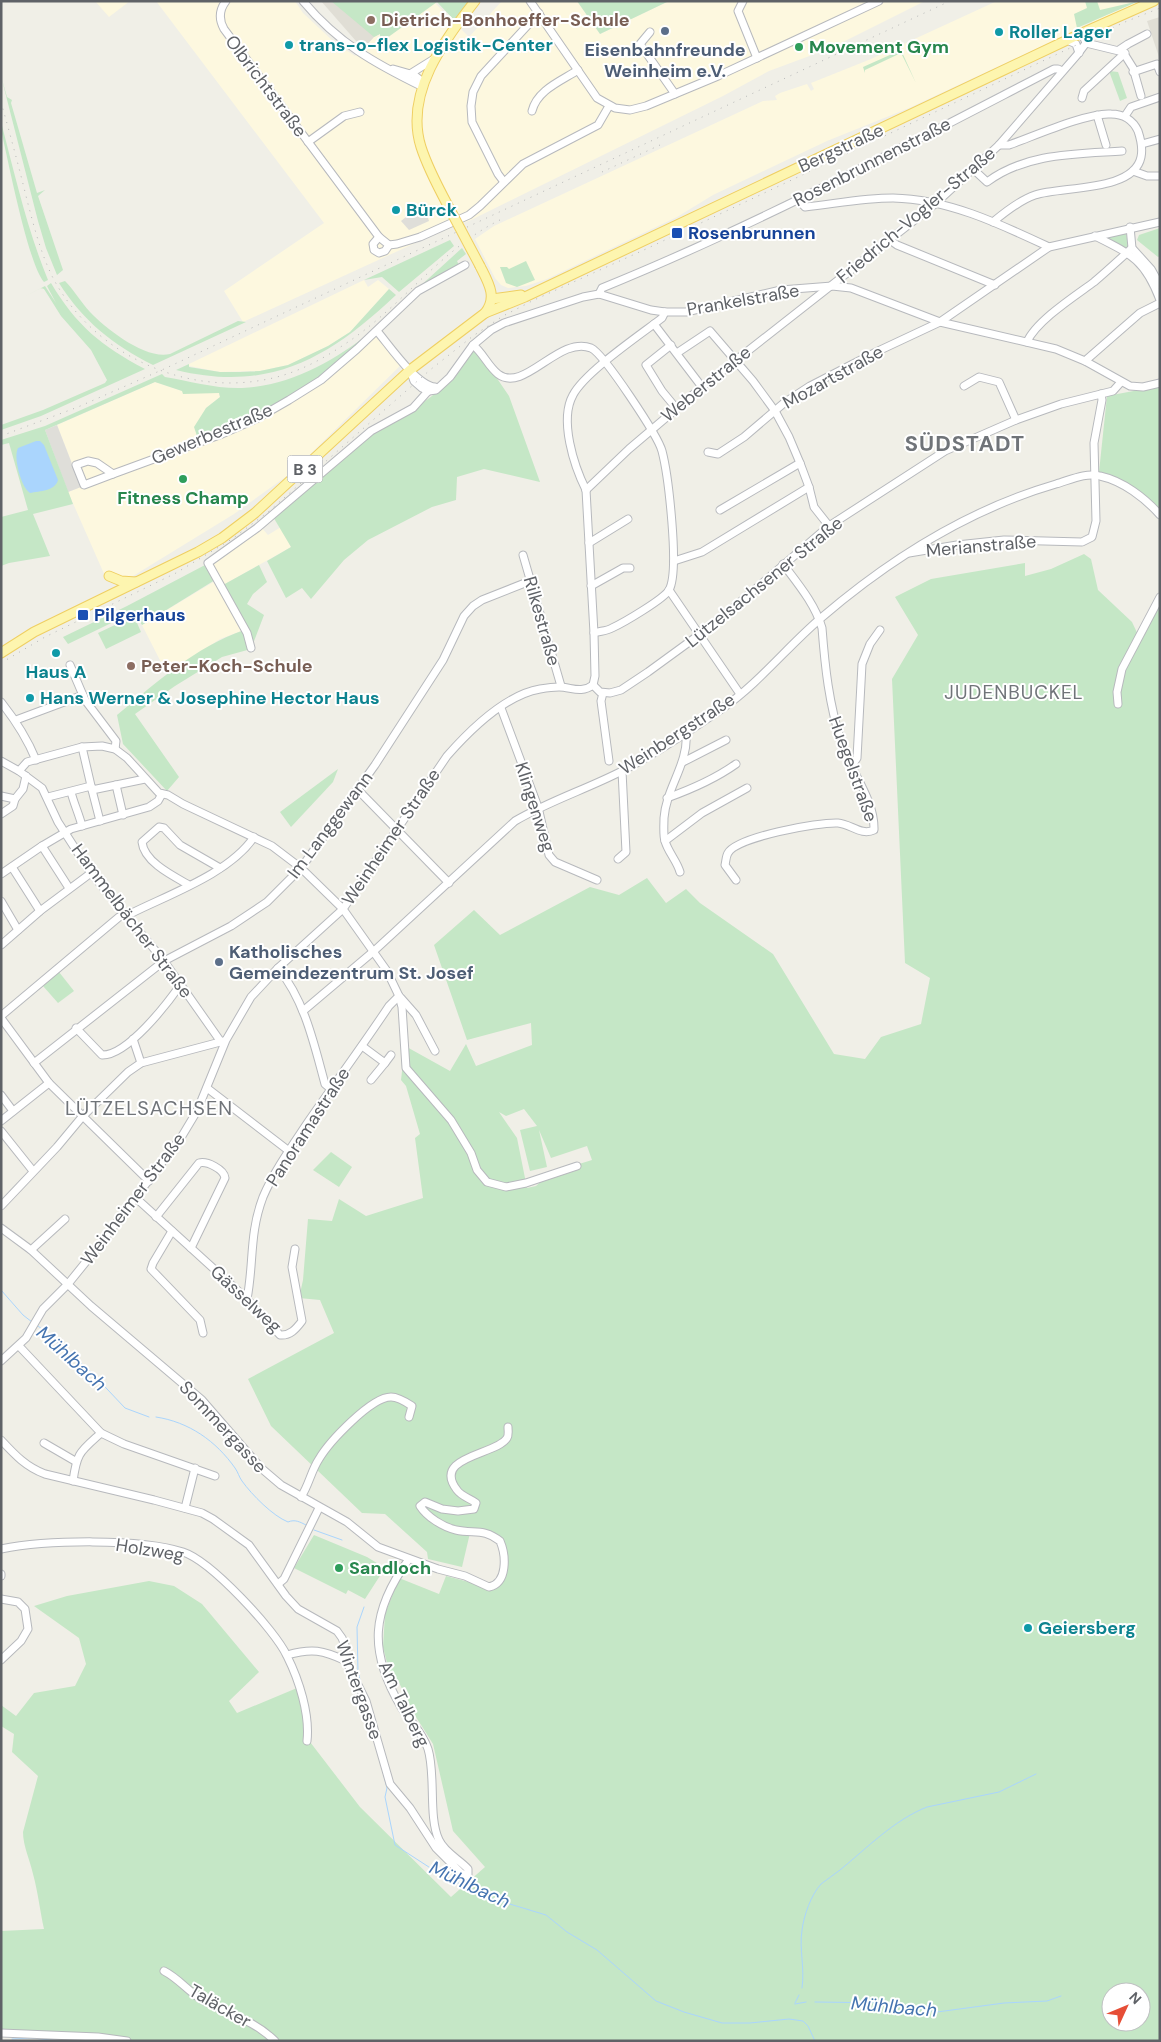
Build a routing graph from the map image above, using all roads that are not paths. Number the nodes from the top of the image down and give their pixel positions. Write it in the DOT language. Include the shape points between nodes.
graph roads {
  1 [pos="226,1"];
  2 [pos="303,1"];
  3 [pos="475,1"];
  4 [pos="530,1"];
  5 [pos="743,1"];
  6 [pos="879,1"];
  7 [pos="1154,1"];
  8 [pos="539,13"];
  9 [pos="650,32"];
  10 [pos="1082,33"];
  11 [pos="1147,34"];
  12 [pos="1067,40"];
  13 [pos="1086,43"];
  14 [pos="1122,52"];
  15 [pos="1079,53"];
  16 [pos="757,58"];
  17 [pos="434,59"];
  18 [pos="381,65"];
  19 [pos="578,70"];
  20 [pos="1062,72"];
  21 [pos="1133,72"];
  22 [pos="1160,72"];
  23 [pos="410,74"];
  24 [pos="424,85"];
  25 [pos="675,94"];
  26 [pos="1142,96"];
  27 [pos="1160,97"];
  28 [pos="1082,98"];
  29 [pos="609,106"];
  30 [pos="532,111"];
  31 [pos="360,112"];
  32 [pos="1097,115"];
  33 [pos="1124,116"];
  34 [pos="1160,139"];
  35 [pos="308,142"];
  36 [pos="1142,144"];
  37 [pos="999,145"];
  38 [pos="1106,145"];
  39 [pos="1122,150"];
  40 [pos="972,168"];
  41 [pos="1133,171"];
  42 [pos="1160,176"];
  43 [pos="504,182"];
  44 [pos="798,200"];
  45 [pos="935,204"];
  46 [pos="993,222"];
  47 [pos="1160,222"];
  48 [pos="1130,228"];
  49 [pos="1095,236"];
  50 [pos="379,237"];
  51 [pos="890,240"];
  52 [pos="389,245"];
  53 [pos="1049,247"];
  54 [pos="1129,250"];
  55 [pos="465,265"];
  56 [pos="995,285"];
  57 [pos="490,286"];
  58 [pos="832,286"];
  59 [pos="1160,286"];
  60 [pos="599,294"];
  61 [pos="492,299"];
  62 [pos="510,300"];
  63 [pos="1160,301"];
  64 [pos="665,312"];
  65 [pos="486,313"];
  66 [pos="940,322"];
  67 [pos="654,324"];
  68 [pos="377,331"];
  69 [pos="1027,342"];
  70 [pos="473,345"];
  71 [pos="671,345"];
  72 [pos="677,353"];
  73 [pos="734,360"];
  74 [pos="1085,361"];
  75 [pos="605,362"];
  76 [pos="410,370"];
  77 [pos="1121,382"];
  78 [pos="1160,383"];
  79 [pos="964,386"];
  80 [pos="702,387"];
  81 [pos="430,389"];
  82 [pos="1101,394"];
  83 [pos="676,408"];
  84 [pos="774,411"];
  85 [pos="1016,420"];
  86 [pos="650,430"];
  87 [pos="708,452"];
  88 [pos="800,463"];
  89 [pos="113,474"];
  90 [pos="1095,475"];
  91 [pos="809,487"];
  92 [pos="586,490"];
  93 [pos="720,510"];
  94 [pos="1160,516"];
  95 [pos="628,519"];
  96 [pos="829,526"];
  97 [pos="589,543"];
  98 [pos="523,554"];
  99 [pos="904,555"];
  100 [pos="674,562"];
  101 [pos="783,564"];
  102 [pos="630,568"];
  103 [pos="110,576"];
  104 [pos="530,581"];
  105 [pos="139,582"];
  106 [pos="592,586"];
  107 [pos="669,590"];
  108 [pos="1160,597"];
  109 [pos="819,619"];
  110 [pos="880,630"];
  111 [pos="594,633"];
  112 [pos="698,636"];
  113 [pos="251,648"];
  114 [pos="1,653"];
  115 [pos="70,665"];
  116 [pos="561,686"];
  117 [pos="592,686"];
  118 [pos="603,693"];
  119 [pos="740,694"];
  120 [pos="83,695"];
  121 [pos="1,702"];
  122 [pos="1118,704"];
  123 [pos="501,708"];
  124 [pos="16,720"];
  125 [pos="686,733"];
  126 [pos="726,740"];
  127 [pos="82,748"];
  128 [pos="115,749"];
  129 [pos="36,760"];
  130 [pos="609,760"];
  131 [pos="1,761"];
  132 [pos="683,762"];
  133 [pos="736,764"];
  134 [pos="851,767"];
  135 [pos="20,771"];
  136 [pos="622,771"];
  137 [pos="26,776"];
  138 [pos="145,779"];
  139 [pos="116,786"];
  140 [pos="91,788"];
  141 [pos="747,788"];
  142 [pos="358,790"];
  143 [pos="71,792"];
  144 [pos="162,794"];
  145 [pos="1,796"];
  146 [pos="48,797"];
  147 [pos="667,798"];
  148 [pos="15,799"];
  149 [pos="538,807"];
  150 [pos="1,814"];
  151 [pos="123,815"];
  152 [pos="100,821"];
  153 [pos="82,826"];
  154 [pos="396,829"];
  155 [pos="64,832"];
  156 [pos="254,837"];
  157 [pos="665,841"];
  158 [pos="42,846"];
  159 [pos="618,860"];
  160 [pos="12,867"];
  161 [pos="220,868"];
  162 [pos="302,868"];
  163 [pos="680,872"];
  164 [pos="91,873"];
  165 [pos="1,874"];
  166 [pos="597,880"];
  167 [pos="736,880"];
  168 [pos="449,883"];
  169 [pos="188,885"];
  170 [pos="69,888"];
  171 [pos="1,901"];
  172 [pos="343,909"];
  173 [pos="40,912"];
  174 [pos="124,915"];
  175 [pos="18,930"];
  176 [pos="1,945"];
  177 [pos="374,951"];
  178 [pos="164,961"];
  179 [pos="278,968"];
  180 [pos="181,984"];
  181 [pos="399,996"];
  182 [pos="303,1011"];
  183 [pos="1,1017"];
  184 [pos="76,1028"];
  185 [pos="134,1039"];
  186 [pos="224,1041"];
  187 [pos="362,1046"];
  188 [pos="435,1051"];
  189 [pos="392,1055"];
  190 [pos="34,1063"];
  191 [pos="141,1063"];
  192 [pos="385,1063"];
  193 [pos="371,1080"];
  194 [pos="49,1083"];
  195 [pos="207,1088"];
  196 [pos="331,1089"];
  197 [pos="1,1095"];
  198 [pos="13,1111"];
  199 [pos="82,1117"];
  200 [pos="1,1121"];
  201 [pos="1,1131"];
  202 [pos="289,1151"];
  203 [pos="577,1166"];
  204 [pos="33,1171"];
  205 [pos="149,1181"];
  206 [pos="136,1198"];
  207 [pos="1,1206"];
  208 [pos="156,1217"];
  209 [pos="66,1219"];
  210 [pos="1,1228"];
  211 [pos="172,1231"];
  212 [pos="191,1248"];
  213 [pos="31,1250"];
  214 [pos="295,1250"];
  215 [pos="68,1284"];
  216 [pos="247,1299"];
  217 [pos="203,1333"];
  218 [pos="18,1346"];
  219 [pos="1,1361"];
  220 [pos="409,1417"];
  221 [pos="508,1427"];
  222 [pos="101,1433"];
  223 [pos="1,1440"];
  224 [pos="44,1443"];
  225 [pos="75,1461"];
  226 [pos="195,1468"];
  227 [pos="215,1476"];
  228 [pos="72,1481"];
  229 [pos="301,1497"];
  230 [pos="184,1508"];
  231 [pos="319,1508"];
  232 [pos="1,1549"];
  233 [pos="409,1559"];
  234 [pos="278,1584"];
  235 [pos="1,1599"];
  236 [pos="287,1655"];
  237 [pos="1,1660"];
  238 [pos="346,1661"];
  239 [pos="307,1741"];
  240 [pos="469,1873"];
  241 [pos="164,1971"];
  242 [pos="1,2033"];
  243 [pos="127,2041"];
  244 [pos="275,2041"];
  1 -- 35 [label="street, Olbrichtstraße" via="220,16 224,29"];
  2 -- 18 [label="street" via="338,38"];
  3 -- 17 [label="main road"];
  4 -- 8 [label="street"];
  5 -- 16 [label="street" via="738,11"];
  6 -- 16 [label="street"];
  7 -- 10 [label="main road, Bergstraße"];
  8 -- 19 [label="street"];
  8 -- 43 [label="street" via="481,76 473,92 472,122"];
  9 -- 25 [label="street" via="640,44"];
  10 -- 12 [label="main road, Bergstraße"];
  10 -- 13 [label="street"];
  11 -- 14 [label="street" via="1128,44"];
  12 -- 15 [label="street" via="1076,44"];
  12 -- 62 [label="main road, Bergstraße" via="528,295"];
  13 -- 14 [label="street"];
  13 -- 15 [label="street, Friedrich-Vogler-Straße"];
  14 -- 21 [label="street"];
  14 -- 28 [label="street" via="1084,91"];
  15 -- 20 [label="street, Friedrich-Vogler-Straße"];
  16 -- 25 [label="street"];
  17 -- 23 [label="street"];
  17 -- 24 [label="main road"];
  18 -- 23 [label="street"];
  18 -- 24 [label="street"];
  19 -- 29 [label="street" via="597,98"];
  19 -- 30 [label="street" via="548,89 538,98"];
  20 -- 37 [label="street, Friedrich-Vogler-Straße"];
  20 -- 44 [label="street, Rosenbrunnenstraße" via="1054,69"];
  21 -- 22 [label="street" via="1157,64"];
  21 -- 26 [label="street"];
  23 -- 24 [label="street" via="418,77"];
  24 -- 57 [label="main road, bridge" via="418,109 420,146 430,172"];
  25 -- 29 [label="street" via="637,109"];
  27 -- 33 [label="street" via="1131,107"];
  29 -- 43 [label="street, Olbrichtstraße" via="598,125 523,164"];
  31 -- 35 [label="street, Olbrichtstraße" via="344,116"];
  32 -- 33 [label="street"];
  32 -- 37 [label="street" via="1009,145"];
  32 -- 38 [label="street"];
  33 -- 36 [label="street" via="1133,123"];
  34 -- 36 [label="street"];
  35 -- 50 [label="street, Olbrichtstraße"];
  36 -- 41 [label="street" via="1141,158"];
  37 -- 40 [label="street, Friedrich-Vogler-Straße"];
  39 -- 40 [label="street" via="1036,158 987,182"];
  40 -- 45 [label="street, Friedrich-Vogler-Straße"];
  41 -- 42 [label="street"];
  41 -- 46 [label="street" via="1118,180 1034,195"];
  43 -- 52 [label="street, Olbrichtstraße" via="468,214 420,237"];
  44 -- 45 [label="street" via="805,207 894,198"];
  44 -- 60 [label="street, Rosenbrunnenstraße" via="602,288"];
  45 -- 46 [label="street"];
  45 -- 51 [label="street, Friedrich-Vogler-Straße"];
  46 -- 53 [label="street"];
  47 -- 48 [label="street"];
  48 -- 49 [label="street"];
  48 -- 54 [label="street"];
  49 -- 53 [label="street"];
  49 -- 54 [label="street"];
  50 -- 52 [label="street, Olbrichtstraße"];
  50 -- 52 [label="street, Olbrichtstraße" via="373,244 374,250 379,254"];
  51 -- 56 [label="street"];
  51 -- 58 [label="street, Friedrich-Vogler-Straße"];
  53 -- 56 [label="street, Mozartstraße"];
  54 -- 59 [label="street" via="1151,269"];
  54 -- 63 [label="street" via="1147,272"];
  54 -- 69 [label="street" via="1055,312 1030,335"];
  55 -- 68 [label="street, Gewerbestraße" via="418,290"];
  56 -- 66 [label="street, Mozartstraße"];
  57 -- 61 [label="main road"];
  57 -- 62 [label="main road"];
  58 -- 64 [label="street, Prankelstraße" via="781,290 686,312"];
  58 -- 66 [label="street, Prankelstraße" via="851,288"];
  58 -- 73 [label="street, Weberstraße"];
  60 -- 64 [label="street, Prankelstraße"];
  60 -- 70 [label="street, Prankelstraße" via="571,299 504,323"];
  61 -- 62 [label="main road"];
  61 -- 65 [label="main road, B 3"];
  62 -- 65 [label="main road, Bergstraße"];
  63 -- 74 [label="street" via="1140,313"];
  64 -- 67 [label="street"];
  65 -- 76 [label="main road, B 3"];
  66 -- 69 [label="street, Prankelstraße"];
  66 -- 84 [label="street, Mozartstraße" via="810,386"];
  67 -- 71 [label="street"];
  67 -- 75 [label="street"];
  68 -- 76 [label="street"];
  68 -- 89 [label="street, Gewerbestraße" via="320,380 256,419"];
  69 -- 74 [label="street, Prankelstraße"];
  70 -- 75 [label="street" via="498,374 507,378 517,378 565,350 582,347 592,348"];
  70 -- 81 [label="street, Prankelstraße" via="441,387"];
  71 -- 72 [label="street"];
  71 -- 83 [label="street" via="646,365"];
  72 -- 73 [label="street" via="710,331"];
  72 -- 80 [label="street"];
  73 -- 80 [label="street, Weberstraße"];
  73 -- 84 [label="street"];
  74 -- 77 [label="street, Prankelstraße"];
  75 -- 86 [label="street"];
  75 -- 92 [label="street" via="582,381 572,395 567,411 567,432"];
  76 -- 81 [label="street"];
  76 -- 105 [label="main road, B 3" via="238,526 198,552"];
  77 -- 78 [label="street" via="1135,387"];
  77 -- 82 [label="street, Lützelsachsener Straße" via="1113,391"];
  79 -- 85 [label="street" via="979,377 1000,382"];
  80 -- 83 [label="street, Weberstraße"];
  81 -- 113 [label="street" via="412,408 371,430 257,528 208,563 247,633"];
  82 -- 85 [label="street, Lützelsachsener Straße"];
  82 -- 90 [label="street" via="1094,444"];
  83 -- 86 [label="street, Weberstraße"];
  84 -- 87 [label="street, Mozartstraße" via="718,454"];
  84 -- 88 [label="street"];
  85 -- 96 [label="street, Lützelsachsener Straße" via="945,451"];
  86 -- 92 [label="street, Weberstraße"];
  86 -- 100 [label="street" via="660,444 665,468"];
  88 -- 91 [label="street"];
  88 -- 93 [label="street"];
  89 -- 89 [label="street, Gewerbestraße" via="84,485 76,465 88,460"];
  90 -- 94 [label="street" via="1110,479 1140,496"];
  90 -- 99 [label="street, Weinbergstraße" via="1039,489 991,508"];
  90 -- 99 [label="street, Merianstraße" via="1095,529 1088,541 1004,540 957,544"];
  91 -- 96 [label="street" via="814,507"];
  91 -- 100 [label="street" via="702,552"];
  92 -- 97 [label="street"];
  95 -- 97 [label="street"];
  96 -- 101 [label="street, Lützelsachsener Straße"];
  97 -- 106 [label="street"];
  98 -- 104 [label="street, Rilkestraße"];
  99 -- 109 [label="street, Weinbergstraße"];
  100 -- 107 [label="street"];
  101 -- 109 [label="street, Huegelstraße"];
  101 -- 112 [label="street, Lützelsachsener Straße"];
  102 -- 106 [label="street" via="624,568"];
  103 -- 105 [label="main road" via="121,581"];
  104 -- 116 [label="street, Rilkestraße"];
  104 -- 142 [label="street, Im Langgewann" via="489,597 473,606 464,616 443,660"];
  105 -- 114 [label="main road, B 3" via="34,632"];
  106 -- 111 [label="street"];
  107 -- 111 [label="street" via="656,602 611,629"];
  107 -- 112 [label="street"];
  108 -- 122 [label="street" via="1122,669"];
  109 -- 119 [label="street, Weinbergstraße"];
  109 -- 134 [label="street, Huegelstraße" via="832,712"];
  110 -- 134 [label="street" via="862,664 857,758"];
  111 -- 117 [label="street" via="595,676"];
  112 -- 118 [label="street, Lützelsachsener Straße" via="621,690"];
  112 -- 119 [label="street"];
  115 -- 120 [label="street"];
  116 -- 117 [label="street, Weinheimer Straße" via="580,690"];
  116 -- 123 [label="street, Weinheimer Straße" via="537,689"];
  117 -- 118 [label="street"];
  118 -- 130 [label="street" via="601,701"];
  119 -- 125 [label="street, Weinbergstraße"];
  120 -- 124 [label="street"];
  120 -- 128 [label="street" via="116,742"];
  121 -- 124 [label="street"];
  123 -- 149 [label="street, Klingenweg"];
  123 -- 154 [label="street, Weinheimer Straße" via="464,736 446,756"];
  124 -- 129 [label="street"];
  125 -- 132 [label="street"];
  125 -- 136 [label="street, Weinbergstraße"];
  126 -- 132 [label="street"];
  127 -- 128 [label="street" via="102,746"];
  127 -- 129 [label="street"];
  127 -- 140 [label="street"];
  128 -- 138 [label="street"];
  129 -- 135 [label="street" via="27,762"];
  131 -- 135 [label="street, Hammelbächer Straße"];
  132 -- 147 [label="street"];
  133 -- 147 [label="street" via="695,788"];
  134 -- 167 [label="street, Huegelstraße" via="870,807 874,830 868,833 838,823 801,826 738,846 728,853 725,865"];
  135 -- 137 [label="street, Hammelbächer Straße"];
  136 -- 149 [label="street, Weinbergstraße"];
  136 -- 159 [label="street" via="626,852"];
  137 -- 146 [label="street, Hammelbächer Straße"];
  137 -- 148 [label="street" via="23,789"];
  138 -- 139 [label="street"];
  138 -- 144 [label="street"];
  139 -- 140 [label="street"];
  139 -- 151 [label="street"];
  140 -- 143 [label="street"];
  140 -- 152 [label="street"];
  141 -- 157 [label="street" via="702,813"];
  142 -- 154 [label="street"];
  142 -- 162 [label="street, Im Langgewann"];
  143 -- 146 [label="street"];
  143 -- 153 [label="street"];
  144 -- 151 [label="street" via="154,805"];
  144 -- 156 [label="street"];
  145 -- 148 [label="street"];
  146 -- 155 [label="street, Hammelbächer Straße"];
  147 -- 157 [label="street"];
  148 -- 150 [label="street" via="13,806"];
  149 -- 166 [label="street, Klingenweg" via="547,851 552,859"];
  149 -- 168 [label="street, Weinbergstraße" via="515,821"];
  151 -- 152 [label="street"];
  152 -- 153 [label="street"];
  153 -- 155 [label="street"];
  154 -- 168 [label="street"];
  154 -- 172 [label="street, Weinheimer Straße"];
  155 -- 158 [label="street"];
  155 -- 164 [label="street, Hammelbächer Straße"];
  156 -- 161 [label="street" via="246,849"];
  156 -- 162 [label="street"];
  157 -- 163 [label="street"];
  158 -- 160 [label="street"];
  158 -- 170 [label="street"];
  160 -- 165 [label="street"];
  160 -- 173 [label="street"];
  161 -- 169 [label="street"];
  161 -- 169 [label="street" via="180,845 160,827 142,842 143,848 159,868"];
  162 -- 172 [label="street"];
  162 -- 178 [label="street, Im Langgewann" via="252,912"];
  164 -- 170 [label="street"];
  164 -- 174 [label="street, Hammelbächer Straße"];
  168 -- 177 [label="street, Weinbergstraße"];
  169 -- 174 [label="street"];
  170 -- 173 [label="street"];
  171 -- 175 [label="street"];
  172 -- 177 [label="street"];
  172 -- 179 [label="street, Weinheimer Straße"];
  173 -- 175 [label="street"];
  174 -- 178 [label="street, Hammelbächer Straße"];
  174 -- 183 [label="street"];
  175 -- 176 [label="street"];
  177 -- 181 [label="street"];
  177 -- 182 [label="street, Weinbergstraße"];
  178 -- 180 [label="street, Hammelbächer Straße"];
  178 -- 184 [label="street, Im Langgewann"];
  179 -- 182 [label="street" via="290,983"];
  179 -- 186 [label="street, Weinheimer Straße" via="251,996"];
  180 -- 185 [label="street"];
  180 -- 186 [label="street, Hammelbächer Straße"];
  181 -- 187 [label="street, Panoramastraße"];
  181 -- 188 [label="street" via="416,1015"];
  181 -- 203 [label="street" via="406,1068 451,1120 471,1153 477,1170 487,1182 506,1187"];
  182 -- 196 [label="street" via="325,1084"];
  183 -- 190 [label="street"];
  184 -- 185 [label="street" via="102,1055 110,1055"];
  184 -- 190 [label="street, Im Langgewann"];
  185 -- 191 [label="street"];
  186 -- 191 [label="street"];
  186 -- 195 [label="street, Weinheimer Straße"];
  187 -- 192 [label="street"];
  187 -- 196 [label="street, Panoramastraße"];
  189 -- 192 [label="street, Panoramastraße"];
  190 -- 194 [label="street"];
  191 -- 199 [label="street"];
  192 -- 193 [label="street, Panoramastraße"];
  194 -- 198 [label="street"];
  194 -- 199 [label="street"];
  195 -- 202 [label="street"];
  195 -- 205 [label="street, Weinheimer Straße" via="182,1136"];
  196 -- 202 [label="street, Panoramastraße"];
  197 -- 198 [label="street"];
  198 -- 200 [label="street"];
  199 -- 204 [label="street"];
  199 -- 205 [label="street"];
  201 -- 204 [label="street"];
  202 -- 216 [label="street, Panoramastraße" via="263,1198 254,1229"];
  204 -- 207 [label="street"];
  205 -- 206 [label="street, Weinheimer Straße"];
  206 -- 208 [label="street, Gässelweg"];
  206 -- 215 [label="street, Weinheimer Straße"];
  208 -- 211 [label="street, Gässelweg"];
  208 -- 212 [label="street" via="201,1162 224,1173 225,1178"];
  209 -- 213 [label="street"];
  210 -- 213 [label="street, Sommergasse"];
  211 -- 212 [label="street, Gässelweg"];
  211 -- 217 [label="street" via="151,1269 200,1320"];
  212 -- 216 [label="street, Gässelweg"];
  213 -- 215 [label="street, Sommergasse"];
  214 -- 216 [label="street, Gässelweg" via="292,1268 302,1321 296,1330 280,1334"];
  215 -- 218 [label="street, Weinheimer Straße" via="43,1309"];
  215 -- 229 [label="street, Sommergasse" via="202,1400 269,1476"];
  218 -- 219 [label="street, Weinheimer Straße"];
  218 -- 222 [label="street"];
  220 -- 229 [label="street" via="412,1406 407,1403 392,1397 376,1403 332,1442 318,1460"];
  221 -- 233 [label="street, Sommergasse" via="503,1442 462,1460 454,1469 452,1474 456,1488 476,1503 474,1509 442,1509 426,1502 420,1506 428,1515 454,1529 488,1533 500,1541 504,1563 496,1584 489,1587"];
  222 -- 225 [label="street"];
  222 -- 226 [label="street"];
  223 -- 228 [label="street, Wintergasse" via="32,1469"];
  224 -- 225 [label="street"];
  225 -- 228 [label="street"];
  226 -- 227 [label="street"];
  226 -- 230 [label="street"];
  228 -- 230 [label="street, Wintergasse"];
  229 -- 231 [label="street, Sommergasse"];
  230 -- 234 [label="street, Wintergasse" via="213,1519 247,1543"];
  231 -- 233 [label="street, Sommergasse" via="347,1522 378,1547"];
  231 -- 234 [label="street" via="284,1579"];
  232 -- 236 [label="street, Holzweg" via="112,1543 184,1552 230,1585"];
  233 -- 240 [label="street, Am Talberg" via="394,1581 381,1610 378,1648 384,1672 401,1707 427,1747 439,1841"];
  234 -- 238 [label="street, Wintergasse" via="298,1610 337,1631 345,1645"];
  235 -- 237 [label="street" via="18,1602 25,1609 28,1629 21,1641"];
  236 -- 238 [label="street" via="313,1650 331,1653"];
  236 -- 239 [label="street, Holzweg" via="305,1713"];
  238 -- 240 [label="street, Wintergasse" via="366,1701 390,1784 436,1848 461,1873 466,1876"];
  241 -- 244 [label="street, Taläcker" via="202,1999 247,2021"];
  242 -- 243 [label="street"];
}
